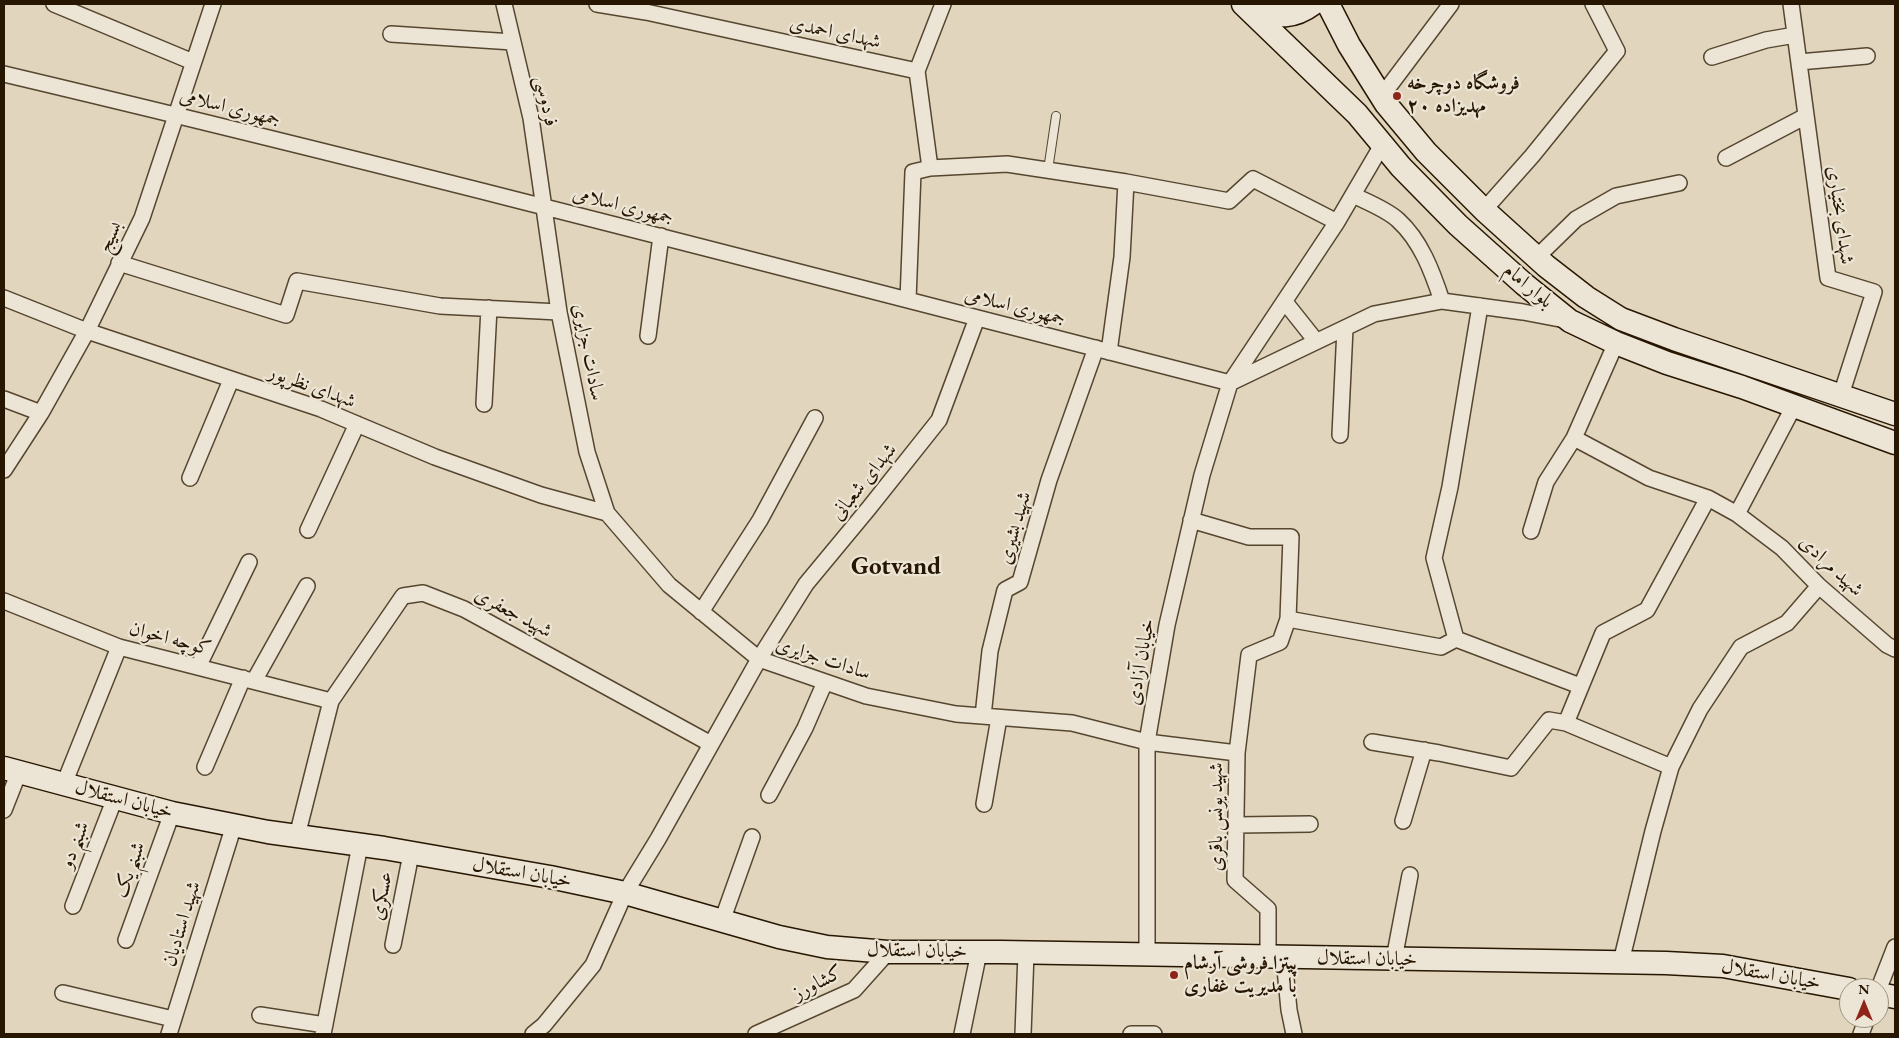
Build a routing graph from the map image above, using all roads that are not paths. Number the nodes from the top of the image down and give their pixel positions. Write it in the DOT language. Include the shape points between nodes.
graph roads {
  1 [pos="54,4"];
  2 [pos="213,4"];
  3 [pos="504,4"];
  4 [pos="596,4"];
  5 [pos="942,4"];
  6 [pos="1313,4"];
  7 [pos="1328,4"];
  8 [pos="1451,4"];
  9 [pos="1593,4"];
  10 [pos="1790,4"];
  11 [pos="1255,5"];
  12 [pos="390,34"];
  13 [pos="1795,35"];
  14 [pos="513,42"];
  15 [pos="1867,56"];
  16 [pos="1712,57"];
  17 [pos="193,62"];
  18 [pos="1798,62"];
  19 [pos="917,71"];
  20 [pos="4,74"];
  21 [pos="1382,97"];
  22 [pos="176,115"];
  23 [pos="1056,116"];
  24 [pos="1806,116"];
  25 [pos="1382,145"];
  26 [pos="1726,158"];
  27 [pos="930,168"];
  28 [pos="1048,170"];
  29 [pos="1126,182"];
  30 [pos="1679,183"];
  31 [pos="1353,195"];
  32 [pos="545,206"];
  33 [pos="1484,210"];
  34 [pos="1337,222"];
  35 [pos="660,236"];
  36 [pos="1537,257"];
  37 [pos="120,264"];
  38 [pos="4,298"];
  39 [pos="908,300"];
  40 [pos="1442,301"];
  41 [pos="1285,302"];
  42 [pos="1480,306"];
  43 [pos="489,308"];
  44 [pos="559,312"];
  45 [pos="977,318"];
  46 [pos="1570,320"];
  47 [pos="1344,328"];
  48 [pos="86,331"];
  49 [pos="648,336"];
  50 [pos="1316,342"];
  51 [pos="1616,343"];
  52 [pos="1102,350"];
  53 [pos="231,380"];
  54 [pos="1230,383"];
  55 [pos="1841,396"];
  56 [pos="4,398"];
  57 [pos="484,404"];
  58 [pos="1794,406"];
  59 [pos="41,413"];
  60 [pos="1895,414"];
  61 [pos="815,418"];
  62 [pos="356,424"];
  63 [pos="1340,435"];
  64 [pos="1574,438"];
  65 [pos="1895,443"];
  66 [pos="4,470"];
  67 [pos="190,478"];
  68 [pos="1708,498"];
  69 [pos="606,513"];
  70 [pos="1738,514"];
  71 [pos="1191,520"];
  72 [pos="308,530"];
  73 [pos="1531,531"];
  74 [pos="248,562"];
  75 [pos="307,586"];
  76 [pos="1819,586"];
  77 [pos="4,601"];
  78 [pos="701,612"];
  79 [pos="1288,619"];
  80 [pos="1456,639"];
  81 [pos="119,646"];
  82 [pos="1895,649"];
  83 [pos="759,659"];
  84 [pos="198,667"];
  85 [pos="248,680"];
  86 [pos="825,682"];
  87 [pos="1580,686"];
  88 [pos="331,701"];
  89 [pos="983,716"];
  90 [pos="999,718"];
  91 [pos="1566,723"];
  92 [pos="1146,742"];
  93 [pos="1372,742"];
  94 [pos="712,744"];
  95 [pos="1424,750"];
  96 [pos="1237,753"];
  97 [pos="205,767"];
  98 [pos="1671,767"];
  99 [pos="12,770"];
  100 [pos="64,784"];
  101 [pos="769,795"];
  102 [pos="116,798"];
  103 [pos="984,804"];
  104 [pos="4,810"];
  105 [pos="172,813"];
  106 [pos="1403,821"];
  107 [pos="1310,824"];
  108 [pos="234,825"];
  109 [pos="1236,825"];
  110 [pos="297,836"];
  111 [pos="752,837"];
  112 [pos="360,845"];
  113 [pos="411,854"];
  114 [pos="1410,875"];
  115 [pos="625,893"];
  116 [pos="73,906"];
  117 [pos="722,921"];
  118 [pos="126,940"];
  119 [pos="393,945"];
  120 [pos="1895,947"];
  121 [pos="888,952"];
  122 [pos="979,952"];
  123 [pos="1026,953"];
  124 [pos="1147,955"];
  125 [pos="1276,957"];
  126 [pos="1394,959"];
  127 [pos="1621,962"];
  128 [pos="1883,978"];
  129 [pos="1839,987"];
  130 [pos="64,993"];
  131 [pos="260,1015"];
  132 [pos="174,1019"];
  133 [pos="324,1030"];
  134 [pos="169,1034"];
  135 [pos="532,1034"];
  136 [pos="756,1034"];
  137 [pos="962,1034"];
  138 [pos="1023,1034"];
  139 [pos="1131,1034"];
  140 [pos="1154,1034"];
  141 [pos="1294,1034"];
  1 -- 17 [label="street"];
  2 -- 17 [label="street, بسیج"];
  3 -- 14 [label="street, فردوسی"];
  4 -- 19 [label="street, شهدای احمدی"];
  5 -- 19 [label="street"];
  6 -- 11 [label="street" via="1290,16 1275,15"];
  7 -- 21 [label="street, بلوار امام" via="1349,46"];
  8 -- 21 [label="street"];
  9 -- 33 [label="street" via="1616,51"];
  10 -- 13 [label="street, شهدای بختیاری"];
  11 -- 25 [label="street, بلوار امام" via="1294,54 1357,114"];
  12 -- 14 [label="street"];
  13 -- 16 [label="street" via="1766,40"];
  13 -- 18 [label="street, شهدای بختیاری"];
  14 -- 32 [label="street, فردوسی" via="531,118"];
  15 -- 18 [label="street"];
  17 -- 22 [label="street, بسیج"];
  18 -- 24 [label="street, شهدای بختیاری"];
  19 -- 27 [label="street"];
  20 -- 22 [label="street, جمهوری اسلامی"];
  21 -- 33 [label="street, بلوار امام" via="1426,152"];
  22 -- 32 [label="street, جمهوری اسلامی"];
  22 -- 37 [label="street, بسیج" via="142,218"];
  23 -- 28 [label="lane"];
  24 -- 26 [label="street"];
  24 -- 55 [label="street, شهدای بختیاری" via="1828,278 1874,292"];
  25 -- 31 [label="street"];
  25 -- 46 [label="street, بلوار امام" via="1458,225"];
  27 -- 28 [label="street" via="1007,164"];
  27 -- 39 [label="street" via="912,172"];
  28 -- 29 [label="street"];
  29 -- 34 [label="street" via="1229,202 1253,179"];
  29 -- 52 [label="street, شهید بشیری" via="1122,257"];
  30 -- 36 [label="street" via="1616,196 1576,219"];
  31 -- 34 [label="street"];
  31 -- 40 [label="street" via="1397,219 1416,241 1431,268"];
  32 -- 35 [label="street, جمهوری اسلامی"];
  32 -- 44 [label="street, سادات جزایری"];
  33 -- 36 [label="street, بلوار امام"];
  34 -- 41 [label="street"];
  35 -- 39 [label="street, جمهوری اسلامی"];
  35 -- 49 [label="street"];
  36 -- 55 [label="street, بلوار امام" via="1586,297 1621,319"];
  37 -- 43 [label="street" via="286,315 297,281 440,306"];
  37 -- 48 [label="street, بسیج"];
  38 -- 48 [label="street, شهدای نظرپور"];
  39 -- 45 [label="street, جمهوری اسلامی"];
  40 -- 42 [label="street"];
  40 -- 47 [label="street" via="1374,314"];
  41 -- 50 [label="street"];
  41 -- 54 [label="street"];
  42 -- 46 [label="street"];
  42 -- 80 [label="street" via="1450,487 1434,558"];
  43 -- 44 [label="street"];
  43 -- 57 [label="street"];
  44 -- 69 [label="street, سادات جزایری" via="587,452"];
  45 -- 52 [label="street, جمهوری اسلامی"];
  45 -- 83 [label="street, شهدای شعبانی" via="939,420 806,584"];
  46 -- 51 [label="street, بلوار امام"];
  47 -- 50 [label="street"];
  47 -- 63 [label="street"];
  48 -- 53 [label="street, شهدای نظرپور"];
  48 -- 59 [label="street, بسیج"];
  50 -- 54 [label="street"];
  51 -- 58 [label="street, بلوار امام"];
  51 -- 64 [label="street"];
  52 -- 54 [label="street, جمهوری اسلامی"];
  52 -- 89 [label="street, شهید بشیری" via="1049,480 1020,582 1005,590 990,651"];
  53 -- 62 [label="street, شهدای نظرپور" via="321,409"];
  53 -- 67 [label="street"];
  54 -- 71 [label="street, خیابان آزادی"];
  55 -- 60 [label="street, بلوار امام"];
  56 -- 59 [label="street"];
  58 -- 65 [label="street, بلوار امام"];
  58 -- 70 [label="street"];
  59 -- 66 [label="street, بسیج"];
  61 -- 78 [label="street" via="760,520"];
  62 -- 69 [label="street, شهدای نظرپور" via="523,489"];
  62 -- 72 [label="street"];
  64 -- 68 [label="street, شهید مرادی" via="1650,478"];
  64 -- 73 [label="street" via="1546,482"];
  68 -- 70 [label="street, شهید مرادی"];
  68 -- 87 [label="street" via="1647,610 1603,633"];
  69 -- 78 [label="street, سادات جزایری" via="669,585"];
  70 -- 76 [label="street, شهید مرادی" via="1782,548"];
  71 -- 79 [label="street" via="1249,537 1291,537"];
  71 -- 92 [label="street, خیابان آزادی" via="1167,625"];
  74 -- 84 [label="street"];
  75 -- 85 [label="street"];
  76 -- 82 [label="street, شهید مرادی"];
  76 -- 98 [label="street" via="1787,622 1741,646 1700,709"];
  77 -- 81 [label="street, کوچه اخوان"];
  78 -- 83 [label="street, سادات جزایری"];
  79 -- 80 [label="street" via="1441,646"];
  79 -- 96 [label="street" via="1280,642 1249,655"];
  80 -- 87 [label="street"];
  81 -- 84 [label="street, کوچه اخوان"];
  81 -- 100 [label="street"];
  83 -- 86 [label="street, سادات جزایری"];
  83 -- 94 [label="street, شهدای شعبانی"];
  84 -- 85 [label="street, کوچه اخوان"];
  85 -- 88 [label="street, کوچه اخوان"];
  85 -- 97 [label="street"];
  86 -- 89 [label="street, سادات جزایری" via="866,696 956,714"];
  86 -- 101 [label="street" via="805,728"];
  87 -- 91 [label="street"];
  88 -- 94 [label="street, شهید جعفری" via="403,596 423,593 464,609"];
  88 -- 110 [label="street"];
  89 -- 90 [label="street, سادات جزایری"];
  90 -- 92 [label="street, سادات جزایری" via="1072,723"];
  90 -- 103 [label="street"];
  91 -- 95 [label="street" via="1549,720 1511,768"];
  91 -- 98 [label="street"];
  92 -- 96 [label="street, سادات جزایری"];
  92 -- 124 [label="street, خیابان آزادی"];
  93 -- 95 [label="street"];
  94 -- 115 [label="street, شهدای شعبانی"];
  95 -- 106 [label="street"];
  96 -- 109 [label="street, شهید یونس باقری"];
  98 -- 127 [label="street"];
  99 -- 100 [label="street, خیابان استقلال"];
  99 -- 104 [label="street"];
  100 -- 102 [label="street, خیابان استقلال"];
  102 -- 105 [label="street, خیابان استقلال"];
  102 -- 116 [label="street, شبنم دو"];
  105 -- 108 [label="street, خیابان استقلال"];
  105 -- 118 [label="street, شبنم یک"];
  107 -- 109 [label="street"];
  108 -- 110 [label="street, خیابان استقلال"];
  108 -- 132 [label="street, شهید استادیان"];
  109 -- 125 [label="street, شهید یونس باقری" via="1235,880 1268,909"];
  110 -- 112 [label="street, خیابان استقلال"];
  111 -- 117 [label="street"];
  112 -- 113 [label="street, خیابان استقلال"];
  112 -- 133 [label="street"];
  113 -- 115 [label="street, خیابان استقلال"];
  113 -- 119 [label="street, عسکری"];
  114 -- 126 [label="street"];
  115 -- 117 [label="street, خیابان استقلال"];
  115 -- 135 [label="street" via="593,965 544,1025"];
  117 -- 121 [label="street, خیابان استقلال" via="826,947"];
  120 -- 128 [label="street"];
  121 -- 122 [label="street, خیابان استقلال"];
  121 -- 136 [label="street, کشاورز" via="854,990"];
  122 -- 123 [label="street, خیابان استقلال"];
  122 -- 137 [label="street"];
  123 -- 124 [label="street, خیابان استقلال"];
  123 -- 138 [label="street"];
  124 -- 125 [label="street, خیابان استقلال"];
  125 -- 126 [label="street, خیابان استقلال"];
  125 -- 141 [label="street, شهید یونس باقری"];
  126 -- 127 [label="street, خیابان استقلال"];
  127 -- 129 [label="street, خیابان استقلال" via="1723,966"];
  130 -- 132 [label="street"];
  131 -- 133 [label="street"];
  132 -- 134 [label="street, شهید استادیان"];
  139 -- 140 [label="street"];
}
